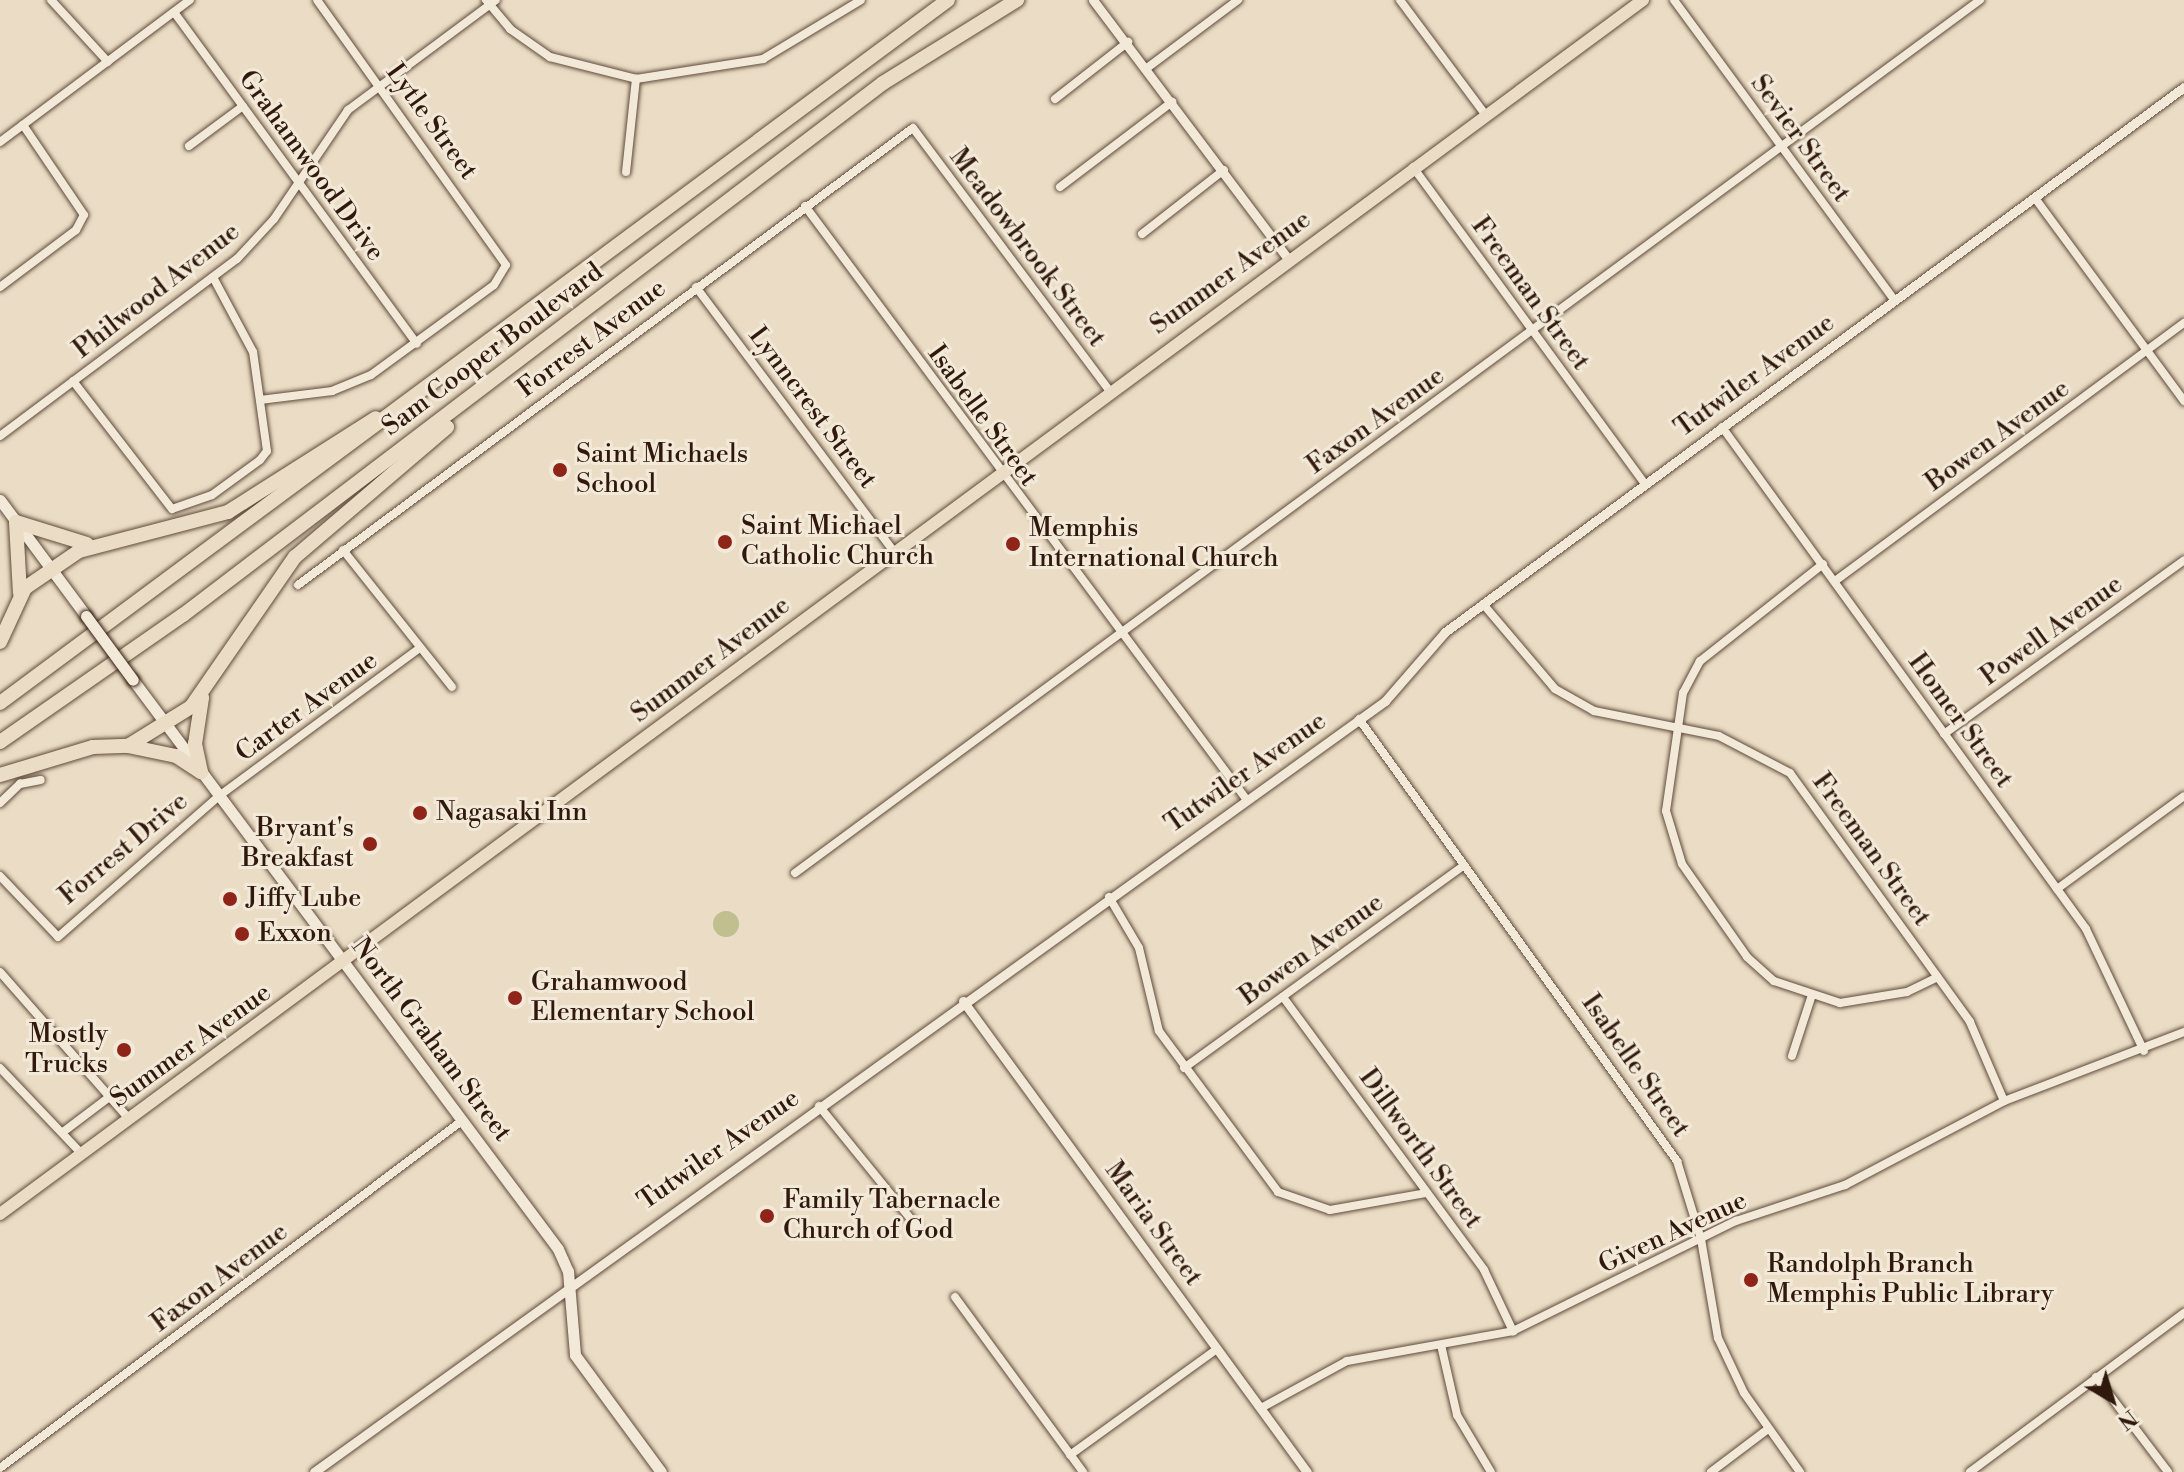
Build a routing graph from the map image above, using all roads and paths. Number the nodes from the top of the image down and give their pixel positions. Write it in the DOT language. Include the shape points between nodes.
graph roads {
  1 [pos="51,0"];
  2 [pos="190,0"];
  3 [pos="317,0"];
  4 [pos="861,0"];
  5 [pos="948,0"];
  6 [pos="1017,0"];
  7 [pos="1093,0"];
  8 [pos="1238,0"];
  9 [pos="1400,0"];
  10 [pos="1643,0"];
  11 [pos="1674,0"];
  12 [pos="1980,0"];
  13 [pos="490,2"];
  14 [pos="174,12"];
  15 [pos="1128,42"];
  16 [pos="108,62"];
  17 [pos="1147,68"];
  18 [pos="636,79"];
  19 [pos="380,85"];
  20 [pos="2184,87"];
  21 [pos="1055,99"];
  22 [pos="1172,102"];
  23 [pos="243,106"];
  24 [pos="1485,114"];
  25 [pos="23,125"];
  26 [pos="913,128"];
  27 [pos="2,137"];
  28 [pos="189,146"];
  29 [pos="1780,147"];
  30 [pos="1413,167"];
  31 [pos="1224,170"];
  32 [pos="626,172"];
  33 [pos="296,181"];
  34 [pos="1060,187"];
  35 [pos="2035,198"];
  36 [pos="805,206"];
  37 [pos="1142,234"];
  38 [pos="1288,259"];
  39 [pos="213,277"];
  40 [pos="628,278"];
  41 [pos="0,287"];
  42 [pos="696,287"];
  43 [pos="1895,301"];
  44 [pos="2184,323"];
  45 [pos="1532,331"];
  46 [pos="417,344"];
  47 [pos="2147,351"];
  48 [pos="73,381"];
  49 [pos="1110,391"];
  50 [pos="260,400"];
  51 [pos="2184,401"];
  52 [pos="409,402"];
  53 [pos="1722,427"];
  54 [pos="0,436"];
  55 [pos="999,475"];
  56 [pos="1644,483"];
  57 [pos="0,500"];
  58 [pos="16,522"];
  59 [pos="104,544"];
  60 [pos="343,550"];
  61 [pos="895,553"];
  62 [pos="2184,560"];
  63 [pos="1823,564"];
  64 [pos="53,572"];
  65 [pos="1835,581"];
  66 [pos="298,585"];
  67 [pos="18,604"];
  68 [pos="1483,604"];
  69 [pos="1121,635"];
  70 [pos="0,642"];
  71 [pos="417,650"];
  72 [pos="205,686"];
  73 [pos="452,687"];
  74 [pos="0,703"];
  75 [pos="162,719"];
  76 [pos="1359,719"];
  77 [pos="1676,729"];
  78 [pos="1944,734"];
  79 [pos="0,742"];
  80 [pos="128,746"];
  81 [pos="201,772"];
  82 [pos="0,775"];
  83 [pos="41,780"];
  84 [pos="219,796"];
  85 [pos="2184,796"];
  86 [pos="1246,799"];
  87 [pos="0,803"];
  88 [pos="1464,865"];
  89 [pos="795,873"];
  90 [pos="0,876"];
  91 [pos="2057,889"];
  92 [pos="1109,897"];
  93 [pos="344,961"];
  94 [pos="0,972"];
  95 [pos="1938,977"];
  96 [pos="1283,997"];
  97 [pos="1811,998"];
  98 [pos="963,1001"];
  99 [pos="2184,1032"];
  100 [pos="2144,1051"];
  101 [pos="1792,1056"];
  102 [pos="0,1068"];
  103 [pos="1184,1068"];
  104 [pos="112,1095"];
  105 [pos="2004,1101"];
  106 [pos="819,1106"];
  107 [pos="129,1119"];
  108 [pos="463,1120"];
  109 [pos="63,1132"];
  110 [pos="82,1154"];
  111 [pos="1426,1193"];
  112 [pos="0,1214"];
  113 [pos="918,1228"];
  114 [pos="1701,1239"];
  115 [pos="569,1284"];
  116 [pos="955,1297"];
  117 [pos="2184,1313"];
  118 [pos="1513,1331"];
  119 [pos="1441,1345"];
  120 [pos="1217,1349"];
  121 [pos="2096,1377"];
  122 [pos="1261,1408"];
  123 [pos="1768,1429"];
  124 [pos="1070,1455"];
  125 [pos="0,1468"];
  126 [pos="314,1472"];
  127 [pos="661,1472"];
  128 [pos="1083,1472"];
  129 [pos="1307,1472"];
  130 [pos="1491,1472"];
  131 [pos="1711,1472"];
  132 [pos="1800,1472"];
  133 [pos="1970,1472"];
  134 [pos="2168,1472"];
  1 -- 16 [label="street"];
  2 -- 14 [label="street"];
  3 -- 19 [label="street, Lytle Street"];
  4 -- 18 [label="street" via="763,59"];
  5 -- 52 [label="highway, Sam Cooper Boulevard"];
  6 -- 40 [label="highway, Sam Cooper Boulevard" via="883,83"];
  7 -- 15 [label="street"];
  8 -- 17 [label="street"];
  9 -- 24 [label="street"];
  10 -- 24 [label="main road, Summer Avenue"];
  11 -- 29 [label="street, Sevier Street"];
  12 -- 29 [label="street, Faxon Avenue"];
  13 -- 18 [label="street" via="516,34 558,61"];
  13 -- 19 [label="street, Philwood Avenue"];
  14 -- 16 [label="street"];
  14 -- 23 [label="street, Grahamwood Drive"];
  15 -- 17 [label="street"];
  15 -- 21 [label="street"];
  16 -- 25 [label="street"];
  17 -- 22 [label="street"];
  18 -- 32 [label="street"];
  19 -- 33 [label="street, Philwood Avenue" via="328,132"];
  19 -- 46 [label="street, Lytle Street" via="504,255 505,270"];
  20 -- 35 [label="street, Tutwiler Avenue"];
  22 -- 31 [label="street"];
  22 -- 34 [label="street"];
  23 -- 28 [label="street"];
  23 -- 33 [label="street, Grahamwood Drive"];
  24 -- 30 [label="main road, Summer Avenue"];
  25 -- 27 [label="street"];
  25 -- 41 [label="street" via="84,215 76,230"];
  26 -- 36 [label="street, Forrest Avenue"];
  26 -- 49 [label="street, Meadowbrook Street"];
  29 -- 43 [label="street, Sevier Street"];
  29 -- 45 [label="street, Faxon Avenue"];
  30 -- 38 [label="main road, Summer Avenue"];
  30 -- 45 [label="street, Freeman Street"];
  31 -- 37 [label="street"];
  31 -- 38 [label="street"];
  33 -- 39 [label="street, Philwood Avenue" via="264,230"];
  33 -- 46 [label="street, Grahamwood Drive"];
  35 -- 43 [label="street, Tutwiler Avenue"];
  35 -- 47 [label="street"];
  36 -- 42 [label="street, Forrest Avenue"];
  36 -- 55 [label="street, Isabelle Street"];
  38 -- 49 [label="main road, Summer Avenue"];
  39 -- 48 [label="street, Philwood Avenue"];
  39 -- 50 [label="street" via="248,334"];
  40 -- 72 [label="highway" via="295,557"];
  40 -- 79 [label="highway, Sam Cooper Boulevard" via="183,615"];
  42 -- 60 [label="street, Forrest Avenue"];
  42 -- 61 [label="street, Lynncrest Street"];
  43 -- 53 [label="street, Tutwiler Avenue"];
  44 -- 47 [label="street, Bowen Avenue"];
  45 -- 56 [label="street, Freeman Street"];
  45 -- 69 [label="street, Faxon Avenue"];
  46 -- 50 [label="street" via="343,387"];
  47 -- 51 [label="street"];
  47 -- 65 [label="street, Bowen Avenue"];
  48 -- 50 [label="street" via="172,509 212,495 266,455"];
  48 -- 54 [label="street, Philwood Avenue"];
  49 -- 55 [label="main road, Summer Avenue"];
  52 -- 59 [label="highway" via="228,512"];
  52 -- 74 [label="highway, Sam Cooper Boulevard"];
  53 -- 56 [label="street, Tutwiler Avenue"];
  53 -- 63 [label="street, Homer Street"];
  55 -- 61 [label="main road, Summer Avenue"];
  55 -- 69 [label="street, Isabelle Street"];
  56 -- 68 [label="street, Tutwiler Avenue"];
  57 -- 58 [label="main road, North Graham Street"];
  58 -- 59 [label="highway" via="71,544"];
  58 -- 64 [label="main road, North Graham Street"];
  58 -- 67 [label="highway" via="23,579"];
  59 -- 64 [label="highway" via="79,551"];
  60 -- 66 [label="street, Forrest Avenue"];
  60 -- 71 [label="street"];
  61 -- 93 [label="main road, Summer Avenue"];
  62 -- 78 [label="street, Powell Avenue"];
  63 -- 65 [label="street, Homer Street"];
  63 -- 77 [label="street" via="1700,661"];
  64 -- 67 [label="highway" via="25,588"];
  64 -- 75 [label="main road, North Graham Street, bridge"];
  65 -- 78 [label="street, Homer Street"];
  67 -- 70 [label="highway"];
  68 -- 76 [label="street, Tutwiler Avenue" via="1424,649 1398,688"];
  68 -- 77 [label="street, Freeman Street" via="1555,689 1628,723"];
  69 -- 86 [label="street, Isabelle Street"];
  69 -- 89 [label="street, Faxon Avenue"];
  71 -- 73 [label="street"];
  71 -- 84 [label="street, Carter Avenue"];
  72 -- 75 [label="highway" via="191,707"];
  72 -- 81 [label="highway" via="195,744"];
  75 -- 80 [label="highway"];
  75 -- 81 [label="main road, North Graham Street"];
  76 -- 86 [label="street, Tutwiler Avenue"];
  76 -- 88 [label="street, Isabelle Street"];
  77 -- 95 [label="street, Freeman Street" via="1757,750 1790,773"];
  77 -- 97 [label="street" via="1666,811 1682,864 1747,957"];
  78 -- 91 [label="street, Homer Street"];
  80 -- 81 [label="highway" via="176,756"];
  80 -- 82 [label="highway" via="93,747"];
  81 -- 84 [label="main road, North Graham Street"];
  83 -- 87 [label="street" via="20,784"];
  84 -- 90 [label="street, Forrest Drive" via="58,937"];
  84 -- 93 [label="main road, North Graham Street"];
  85 -- 91 [label="street"];
  86 -- 92 [label="street, Tutwiler Avenue"];
  88 -- 96 [label="street, Bowen Avenue"];
  88 -- 114 [label="street, Isabelle Street" via="1664,1140"];
  91 -- 100 [label="street, Homer Street" via="2104,960"];
  92 -- 98 [label="street, Tutwiler Avenue"];
  92 -- 103 [label="street" via="1139,948 1159,1031"];
  93 -- 107 [label="main road, Summer Avenue"];
  93 -- 108 [label="main road, North Graham Street"];
  94 -- 104 [label="street"];
  95 -- 97 [label="street" via="1873,1000"];
  95 -- 105 [label="street, Freeman Street" via="1970,1022"];
  96 -- 103 [label="street, Bowen Avenue"];
  96 -- 111 [label="street, Dillworth Street"];
  97 -- 101 [label="street"];
  98 -- 106 [label="street, Tutwiler Avenue"];
  98 -- 120 [label="street, Maria Street"];
  99 -- 100 [label="street, Given Avenue"];
  100 -- 105 [label="street, Given Avenue"];
  102 -- 109 [label="street"];
  103 -- 111 [label="street" via="1262,1175 1289,1199 1330,1210"];
  104 -- 107 [label="street"];
  104 -- 109 [label="street"];
  105 -- 114 [label="street, Given Avenue" via="1845,1185"];
  106 -- 113 [label="street"];
  106 -- 115 [label="street, Tutwiler Avenue"];
  107 -- 110 [label="main road, Summer Avenue"];
  108 -- 115 [label="main road, North Graham Street" via="558,1249"];
  108 -- 125 [label="street, Faxon Avenue"];
  109 -- 110 [label="street"];
  110 -- 112 [label="main road, Summer Avenue"];
  111 -- 118 [label="street, Dillworth Street" via="1493,1283"];
  114 -- 118 [label="street, Given Avenue"];
  114 -- 123 [label="street, Isabelle Street" via="1718,1338"];
  115 -- 126 [label="street, Tutwiler Avenue"];
  115 -- 127 [label="main road, North Graham Street" via="575,1355"];
  116 -- 124 [label="street"];
  117 -- 121 [label="street"];
  118 -- 119 [label="street, Given Avenue"];
  119 -- 122 [label="street, Given Avenue" via="1347,1361"];
  119 -- 130 [label="street" via="1457,1415"];
  120 -- 122 [label="street, Maria Street"];
  120 -- 124 [label="street"];
  121 -- 133 [label="street"];
  121 -- 134 [label="street"];
  122 -- 129 [label="street, Maria Street"];
  123 -- 131 [label="street"];
  123 -- 132 [label="street, Isabelle Street"];
  124 -- 128 [label="street"];
}
